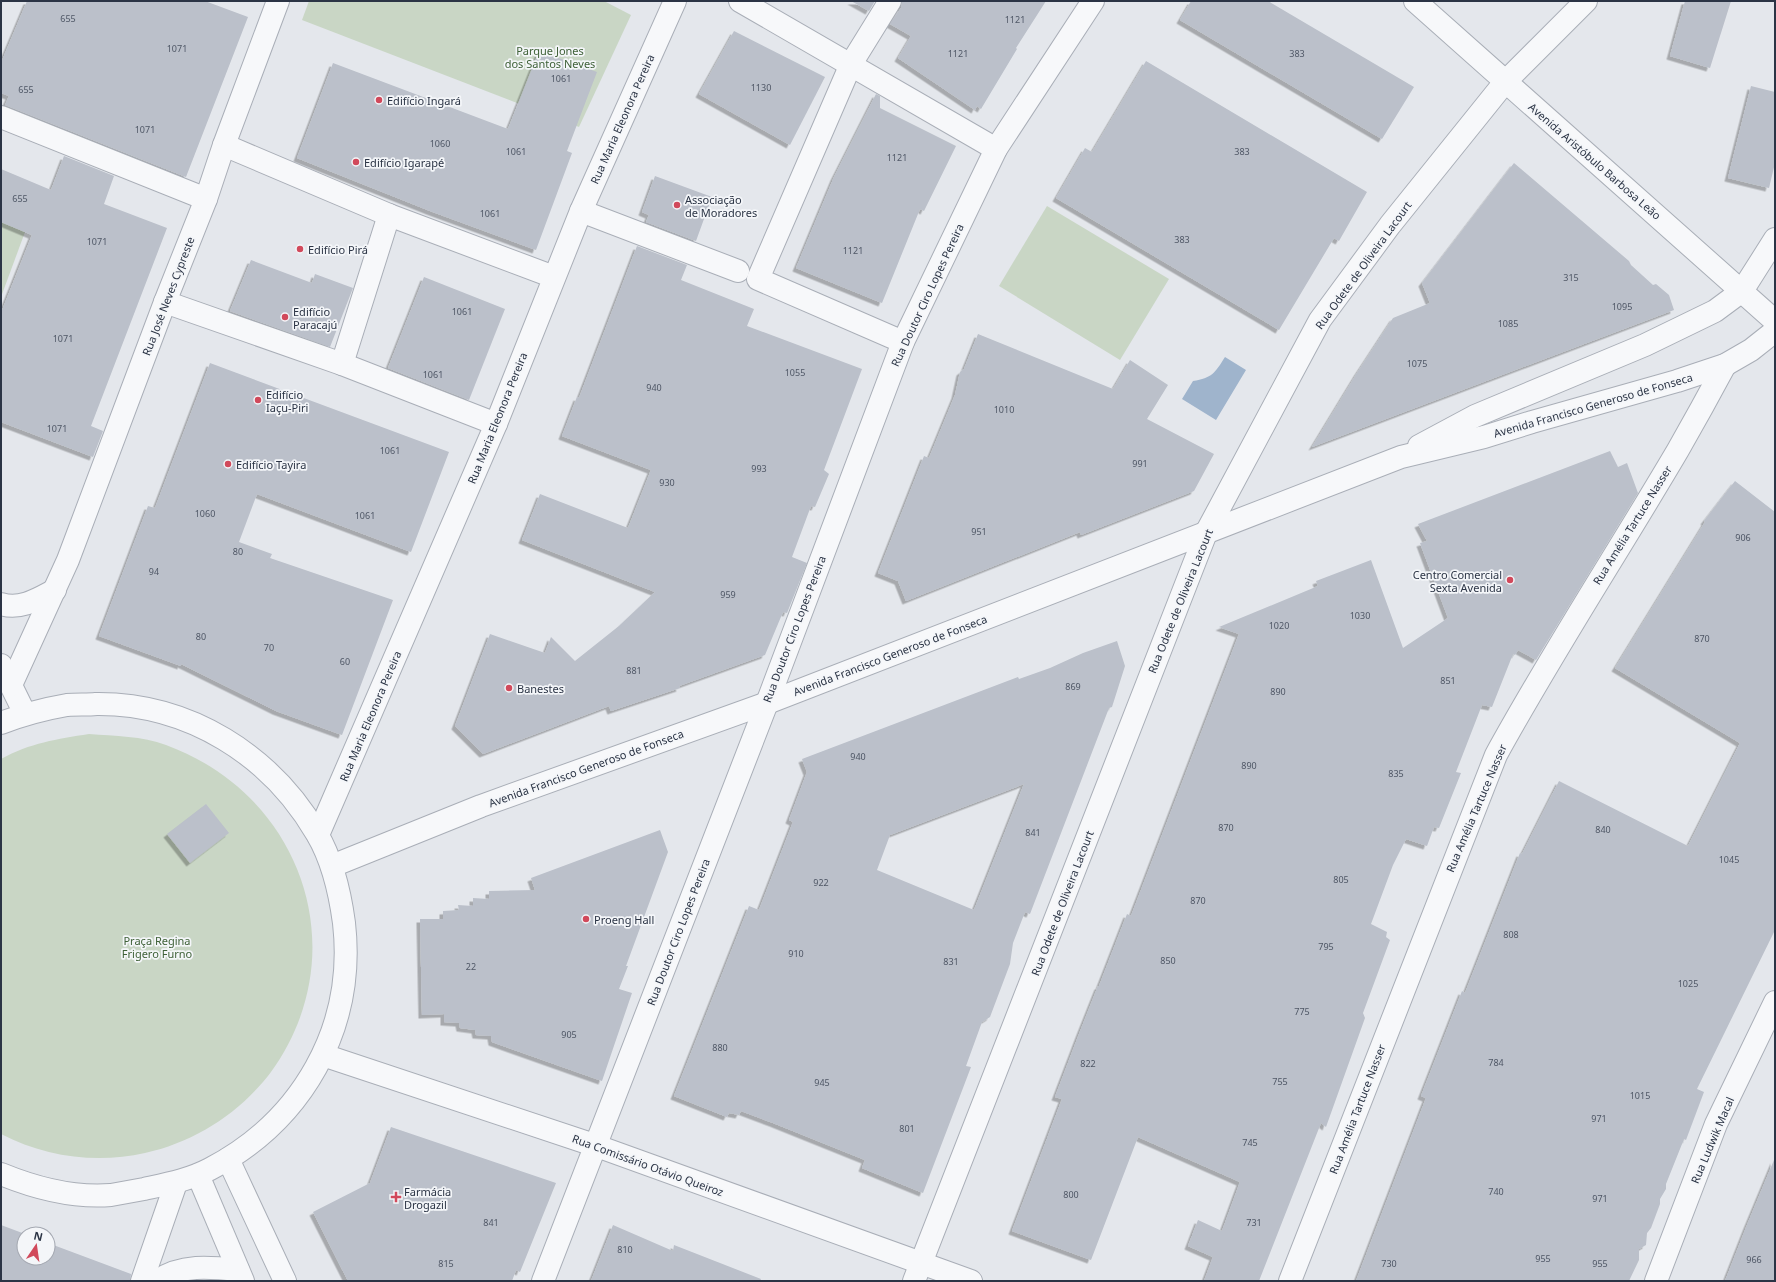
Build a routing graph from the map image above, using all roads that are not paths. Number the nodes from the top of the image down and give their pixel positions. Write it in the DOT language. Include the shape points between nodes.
graph roads {
  1 [pos="278,1"];
  2 [pos="675,1"];
  3 [pos="740,1"];
  4 [pos="890,1"];
  5 [pos="1094,1"];
  6 [pos="1415,1"];
  7 [pos="1586,1"];
  8 [pos="851,64"];
  9 [pos="1505,82"];
  10 [pos="1,118"];
  11 [pos="224,145"];
  12 [pos="996,149"];
  13 [pos="206,199"];
  14 [pos="581,211"];
  15 [pos="389,215"];
  16 [pos="1775,239"];
  17 [pos="738,271"];
  18 [pos="554,276"];
  19 [pos="1742,291"];
  20 [pos="165,302"];
  21 [pos="1775,321"];
  22 [pos="1775,331"];
  23 [pos="903,342"];
  24 [pos="342,364"];
  25 [pos="1725,365"];
  26 [pos="496,424"];
  27 [pos="1401,457"];
  28 [pos="1206,534"];
  29 [pos="55,590"];
  30 [pos="1,604"];
  31 [pos="1,665"];
  32 [pos="11,685"];
  33 [pos="767,703"];
  34 [pos="25,714"];
  35 [pos="1,723"];
  36 [pos="318,835"];
  37 [pos="332,866"];
  38 [pos="1775,1002"];
  39 [pos="323,1055"];
  40 [pos="594,1145"];
  41 [pos="228,1159"];
  42 [pos="1,1174"];
  43 [pos="198,1175"];
  44 [pos="176,1183"];
  45 [pos="917,1272"];
  46 [pos="240,1275"];
  47 [pos="142,1281"];
  48 [pos="157,1281"];
  49 [pos="285,1281"];
  50 [pos="543,1281"];
  51 [pos="971,1281"];
  52 [pos="1290,1281"];
  53 [pos="1656,1281"];
  1 -- 11 [label="street, Rua José Neves Cypreste"];
  2 -- 14 [label="street, Rua Maria Eleonora Pereira"];
  3 -- 8 [label="street"];
  4 -- 8 [label="street"];
  5 -- 12 [label="street, Rua Doutor Ciro Lopes Pereira"];
  6 -- 9 [label="street, Avenida Aristóbulo Barbosa Leão"];
  7 -- 9 [label="street, Rua Odete de Oliveira Lacourt"];
  8 -- 12 [label="street"];
  8 -- 23 [label="street" via="758,279"];
  9 -- 19 [label="street, Avenida Aristóbulo Barbosa Leão"];
  9 -- 28 [label="street, Rua Odete de Oliveira Lacourt" via="1390,225 1320,320"];
  10 -- 13 [label="street"];
  11 -- 13 [label="street, Rua José Neves Cypreste"];
  11 -- 15 [label="street"];
  12 -- 23 [label="street, Rua Doutor Ciro Lopes Pereira"];
  13 -- 20 [label="street, Rua José Neves Cypreste"];
  14 -- 17 [label="street"];
  14 -- 18 [label="street, Rua Maria Eleonora Pereira"];
  15 -- 18 [label="street"];
  15 -- 24 [label="street"];
  16 -- 19 [label="street"];
  18 -- 26 [label="street, Rua Maria Eleonora Pereira"];
  19 -- 21 [label="street, Avenida Aristóbulo Barbosa Leão"];
  19 -- 27 [label="street, Avenida Francisco Generoso de Fonseca" via="1694,323 1645,346 1475,416 1438,434"];
  20 -- 24 [label="street"];
  20 -- 29 [label="street, Rua José Neves Cypreste"];
  22 -- 25 [label="street, Avenida Francisco Generoso de Fonseca" via="1751,350"];
  23 -- 33 [label="street, Rua Doutor Ciro Lopes Pereira"];
  24 -- 26 [label="street"];
  25 -- 27 [label="street, Avenida Francisco Generoso de Fonseca" via="1484,437"];
  25 -- 52 [label="street, Rua Amélia Tartuce Nasser" via="1678,450 1568,629 1496,755"];
  26 -- 36 [label="street, Rua Maria Eleonora Pereira"];
  27 -- 28 [label="street, Avenida Francisco Generoso de Fonseca"];
  28 -- 33 [label="street, Avenida Francisco Generoso de Fonseca"];
  28 -- 45 [label="street, Rua Odete de Oliveira Lacourt"];
  29 -- 30 [label="street" via="23,605"];
  29 -- 32 [label="street, Rua José Neves Cypreste"];
  31 -- 32 [label="street"];
  32 -- 34 [label="street"];
  33 -- 37 [label="street, Avenida Francisco Generoso de Fonseca" via="481,806"];
  33 -- 40 [label="street, Rua Doutor Ciro Lopes Pereira"];
  34 -- 35 [label="street"];
  34 -- 36 [label="street" via="69,705 119,704 168,713 214,732 255,759 285,789"];
  36 -- 37 [label="street"];
  37 -- 39 [label="street" via="342,904 345,935 344,981 336,1018"];
  38 -- 53 [label="street, Rua Ludwik Macal" via="1716,1124"];
  39 -- 40 [label="street, Rua Comissário Otávio Queiroz"];
  39 -- 41 [label="street" via="309,1080 278,1119 252,1143"];
  40 -- 45 [label="street, Rua Comissário Otávio Queiroz"];
  40 -- 50 [label="street, Rua Doutor Ciro Lopes Pereira"];
  41 -- 43 [label="street"];
  41 -- 49 [label="street"];
  42 -- 44 [label="street" via="25,1184 66,1193 109,1195"];
  43 -- 44 [label="street"];
  43 -- 46 [label="street"];
  44 -- 47 [label="street"];
  45 -- 51 [label="street, Rua Comissário Otávio Queiroz"];
  46 -- 48 [label="street" via="198,1267 178,1271"];
}
